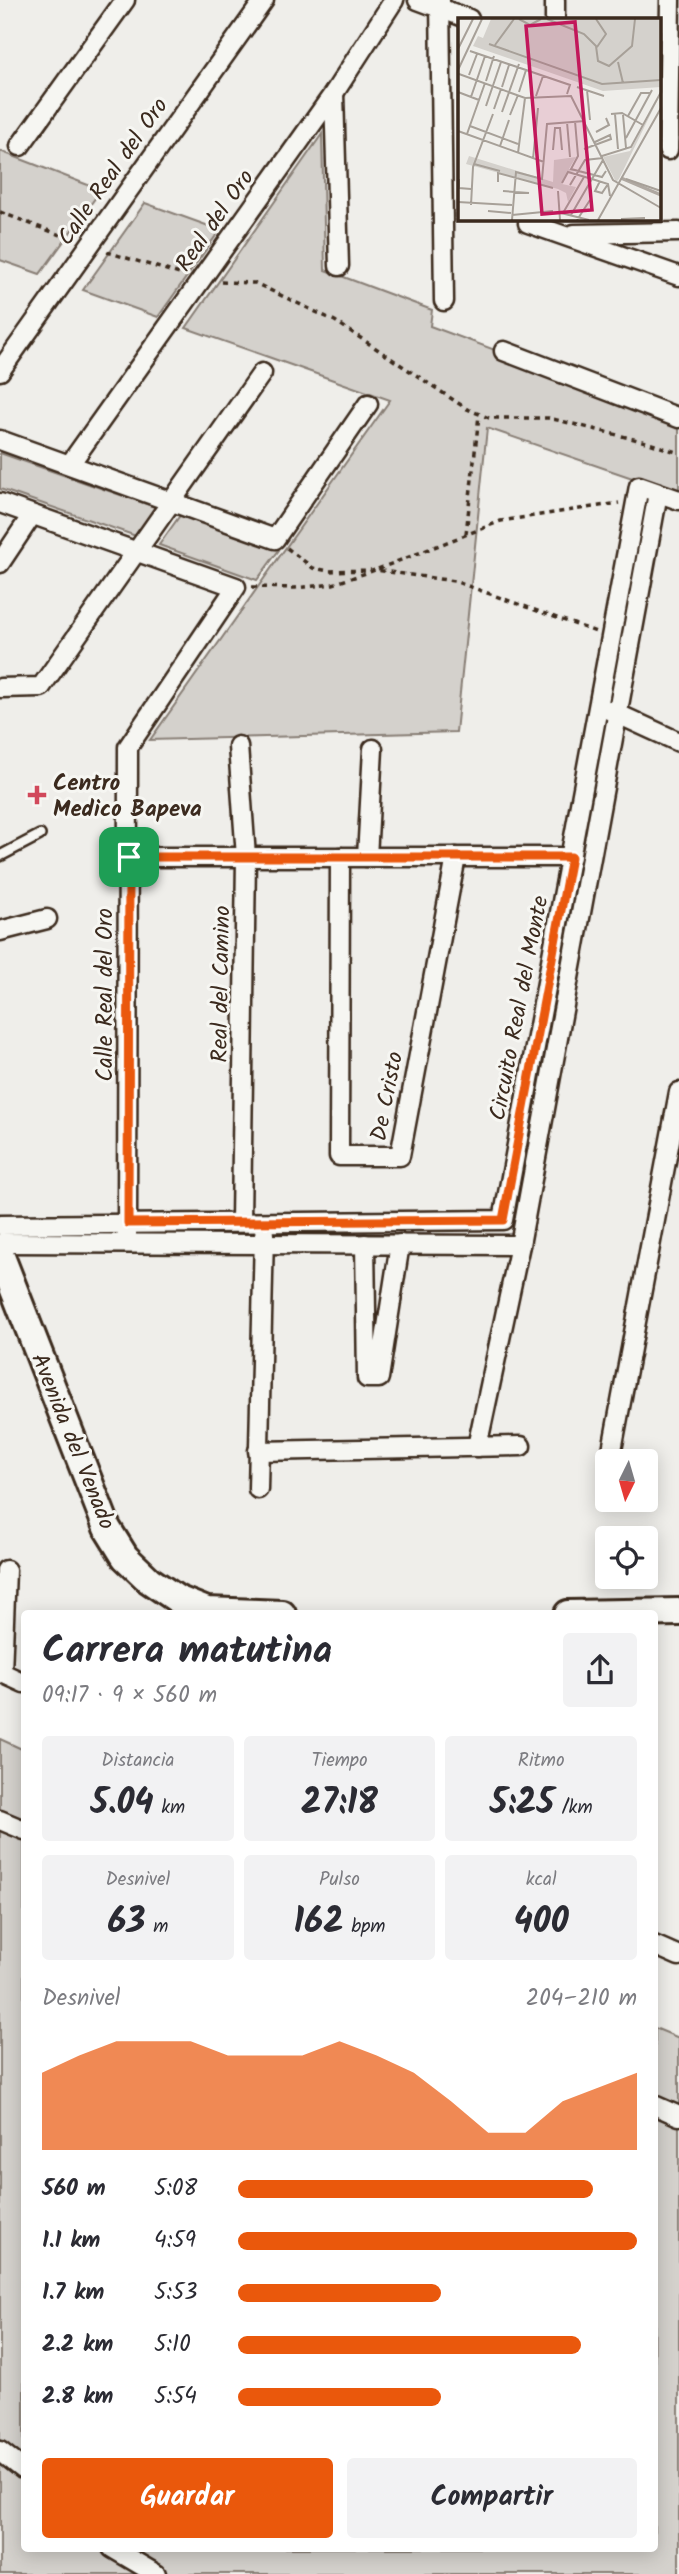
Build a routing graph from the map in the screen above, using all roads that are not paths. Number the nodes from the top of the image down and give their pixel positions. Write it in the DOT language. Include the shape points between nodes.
graph roads {
  1 [pos="125,0"];
  2 [pos="264,0"];
  3 [pos="394,0"];
  4 [pos="418,0"];
  5 [pos="555,0"];
  6 [pos="670,0"];
  7 [pos="440,4"];
  8 [pos="467,18"];
  9 [pos="555,18"];
  10 [pos="670,29"];
  11 [pos="334,93"];
  12 [pos="20,146"];
  13 [pos="668,150"];
  14 [pos="528,223"];
  15 [pos="679,232"];
  16 [pos="564,234"];
  17 [pos="339,266"];
  18 [pos="679,276"];
  19 [pos="444,301"];
  20 [pos="504,351"];
  21 [pos="0,371"];
  22 [pos="262,373"];
  23 [pos="368,404"];
  24 [pos="679,418"];
  25 [pos="0,440"];
  26 [pos="70,464"];
  27 [pos="657,493"];
  28 [pos="173,500"];
  29 [pos="679,500"];
  30 [pos="0,503"];
  31 [pos="32,515"];
  32 [pos="135,552"];
  33 [pos="0,563"];
  34 [pos="0,688"];
  35 [pos="598,705"];
  36 [pos="617,713"];
  37 [pos="679,742"];
  38 [pos="239,746"];
  39 [pos="373,749"];
  40 [pos="40,835"];
  41 [pos="0,856"];
  42 [pos="129,857"];
  43 [pos="246,857"];
  44 [pos="340,857"];
  45 [pos="368,857"];
  46 [pos="456,857"];
  47 [pos="571,857"];
  48 [pos="47,919"];
  49 [pos="0,931"];
  50 [pos="679,1092"];
  51 [pos="241,1222"];
  52 [pos="264,1222"];
  53 [pos="128,1223"];
  54 [pos="0,1225"];
  55 [pos="127,1243"];
  56 [pos="264,1243"];
  57 [pos="365,1244"];
  58 [pos="400,1244"];
  59 [pos="520,1245"];
  60 [pos="1,1255"];
  61 [pos="6,1290"];
  62 [pos="522,1446"];
  63 [pos="477,1447"];
  64 [pos="612,1449"];
  65 [pos="258,1451"];
  66 [pos="258,1489"];
  67 [pos="6,1570"];
  68 [pos="202,1610"];
  69 [pos="1,1673"];
  70 [pos="21,1682"];
  71 [pos="0,1820"];
  72 [pos="21,1829"];
  73 [pos="658,1947"];
  74 [pos="679,1955"];
  75 [pos="658,2107"];
  76 [pos="679,2116"];
  77 [pos="0,2451"];
  78 [pos="21,2468"];
  79 [pos="119,2552"];
  80 [pos="156,2574"];
  1 -- 12 [label="street"];
  2 -- 21 [label="street, Calle Real del Oro"];
  3 -- 11 [label="street, Real del Oro"];
  4 -- 7 [label="street"];
  5 -- 9 [label="street"];
  6 -- 10 [label="street"];
  7 -- 8 [label="street"];
  7 -- 19 [label="street"];
  10 -- 13 [label="street"];
  11 -- 17 [label="street"];
  11 -- 26 [label="street, Real del Oro"];
  14 -- 16 [label="street"];
  15 -- 16 [label="street"];
  16 -- 18 [label="street"];
  20 -- 24 [label="street"];
  22 -- 28 [label="street"];
  23 -- 28 [label="street" via="275,539"];
  25 -- 26 [label="street"];
  26 -- 28 [label="street"];
  27 -- 29 [label="street"];
  27 -- 35 [label="street, Circuito Real del Monte" via="637,495"];
  27 -- 36 [label="street, Circuito Real del Monte"];
  28 -- 32 [label="street"];
  30 -- 31 [label="street"];
  31 -- 32 [label="street"];
  31 -- 33 [label="street"];
  32 -- 34 [label="street" via="41,687"];
  32 -- 42 [label="street, Calle Real del Oro" via="236,587 128,747"];
  35 -- 36 [label="street"];
  35 -- 47 [label="street, Circuito Real del Monte"];
  36 -- 37 [label="street"];
  36 -- 59 [label="street, Circuito Real del Monte"];
  38 -- 43 [label="street, Real del Camino"];
  39 -- 45 [label="street"];
  40 -- 41 [label="lane"];
  42 -- 43 [label="street"];
  42 -- 53 [label="street, Calle Real del Oro"];
  43 -- 44 [label="street"];
  43 -- 51 [label="street, Real del Camino"];
  44 -- 45 [label="street"];
  44 -- 46 [label="street, De Cristo" via="339,1156 400,1156"];
  45 -- 46 [label="street"];
  46 -- 47 [label="street"];
  47 -- 52 [label="street, Circuito Real del Monte" via="503,1220"];
  48 -- 49 [label="street"];
  50 -- 64 [label="street"];
  51 -- 52 [label="street, Circuito Real del Monte"];
  51 -- 53 [label="street, Circuito Real del Monte"];
  52 -- 56 [label="street"];
  53 -- 54 [label="street, Circuito Real del Monte"];
  53 -- 55 [label="street, Calle Real del Oro"];
  55 -- 56 [label="street"];
  55 -- 60 [label="street"];
  56 -- 57 [label="street"];
  56 -- 65 [label="street"];
  57 -- 58 [label="street"];
  57 -- 58 [label="street" via="367,1378 379,1378"];
  58 -- 59 [label="street"];
  59 -- 63 [label="street, Circuito Real del Monte"];
  60 -- 61 [label="street, Avenida del Venado"];
  61 -- 68 [label="street, Avenida del Venado" via="107,1528 125,1557 149,1580"];
  62 -- 63 [label="street"];
  63 -- 65 [label="street"];
  65 -- 66 [label="street"];
  67 -- 69 [label="street"];
  69 -- 70 [label="street"];
  71 -- 72 [label="street"];
  73 -- 74 [label="street"];
  75 -- 76 [label="street"];
  77 -- 78 [label="street"];
  79 -- 80 [label="street"];
}
